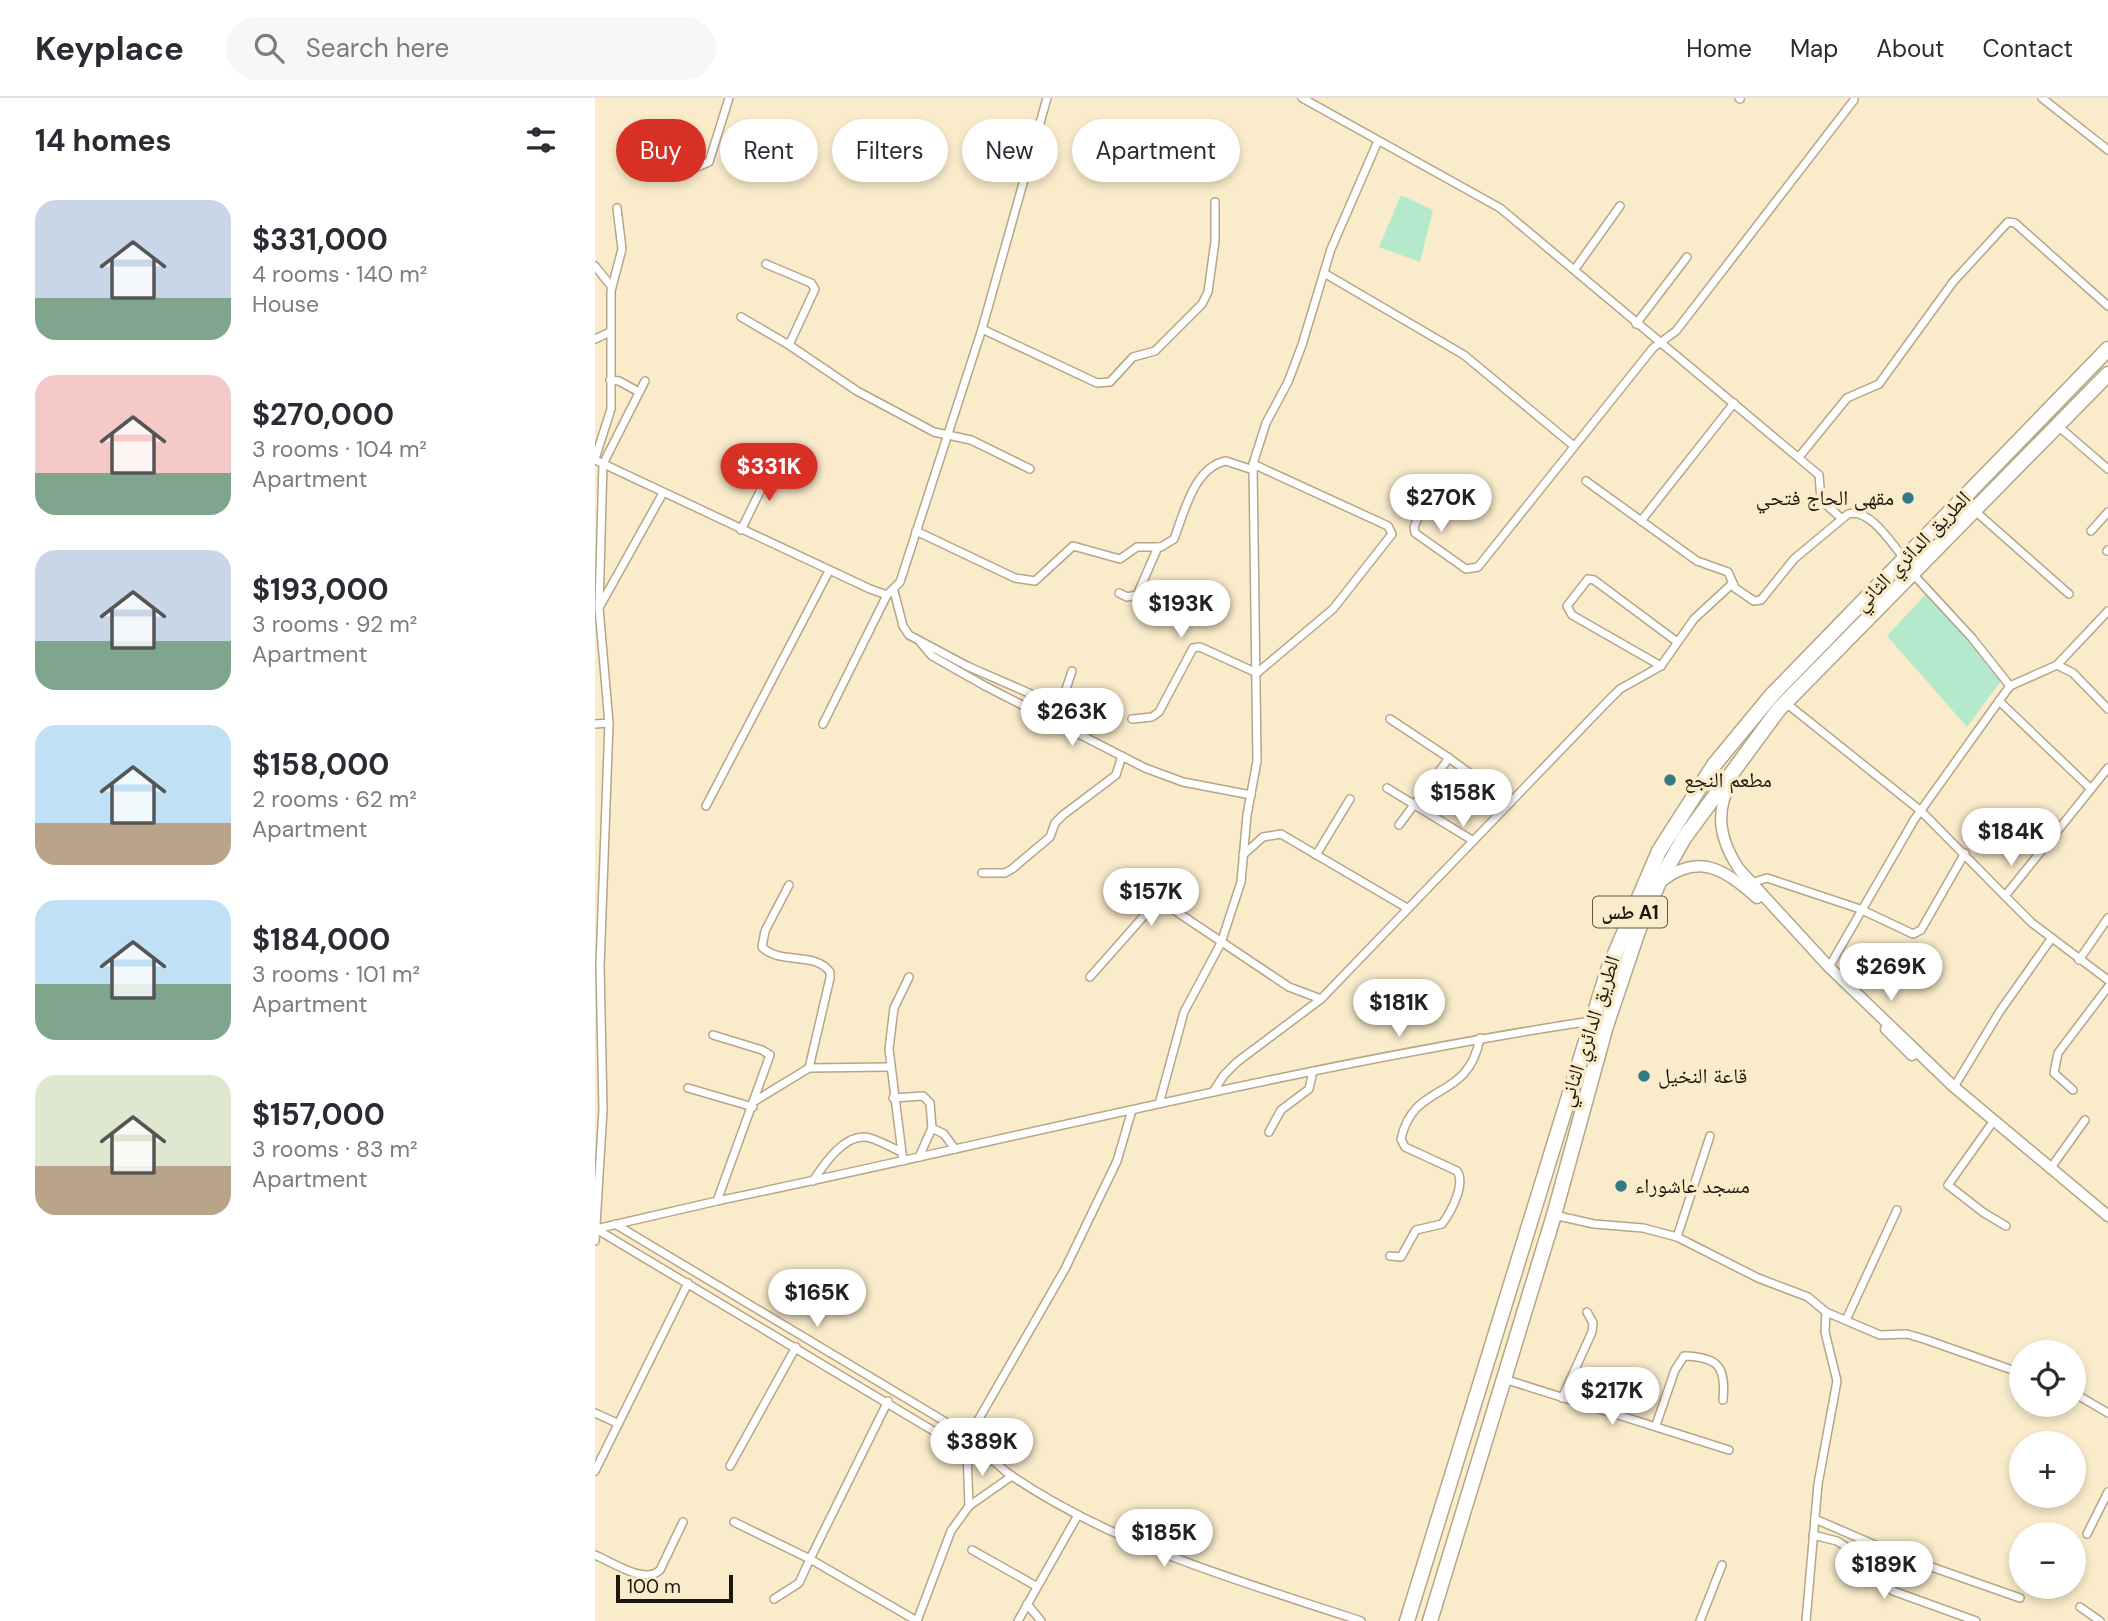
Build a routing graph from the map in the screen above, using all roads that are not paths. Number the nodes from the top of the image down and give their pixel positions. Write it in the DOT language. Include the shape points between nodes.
graph roads {
  1 [pos="729,98"];
  2 [pos="1047,98"];
  3 [pos="1302,98"];
  4 [pos="2042,98"];
  5 [pos="1854,100"];
  6 [pos="1378,141"];
  7 [pos="2108,150"];
  8 [pos="706,164"];
  9 [pos="1215,202"];
  10 [pos="1620,206"];
  11 [pos="617,208"];
  12 [pos="1687,257"];
  13 [pos="765,264"];
  14 [pos="595,266"];
  15 [pos="1575,269"];
  16 [pos="1324,273"];
  17 [pos="611,286"];
  18 [pos="2108,306"];
  19 [pos="741,317"];
  20 [pos="1636,324"];
  21 [pos="982,329"];
  22 [pos="610,332"];
  23 [pos="595,339"];
  24 [pos="1659,344"];
  25 [pos="789,345"];
  26 [pos="2108,349"];
  27 [pos="2108,374"];
  28 [pos="611,380"];
  29 [pos="645,381"];
  30 [pos="639,392"];
  31 [pos="1734,402"];
  32 [pos="2058,426"];
  33 [pos="948,434"];
  34 [pos="1574,446"];
  35 [pos="1798,457"];
  36 [pos="598,461"];
  37 [pos="773,465"];
  38 [pos="1253,467"];
  39 [pos="1030,469"];
  40 [pos="2108,469"];
  41 [pos="1586,481"];
  42 [pos="663,493"];
  43 [pos="1426,499"];
  44 [pos="1975,511"];
  45 [pos="2108,512"];
  46 [pos="1841,518"];
  47 [pos="1641,521"];
  48 [pos="741,530"];
  49 [pos="916,531"];
  50 [pos="2091,531"];
  51 [pos="1158,547"];
  52 [pos="1904,558"];
  53 [pos="829,571"];
  54 [pos="1913,574"];
  55 [pos="1733,583"];
  56 [pos="890,593"];
  57 [pos="1119,593"];
  58 [pos="2069,594"];
  59 [pos="2108,611"];
  60 [pos="596,613"];
  61 [pos="1676,641"];
  62 [pos="921,643"];
  63 [pos="2057,665"];
  64 [pos="1661,666"];
  65 [pos="1072,671"];
  66 [pos="1257,673"];
  67 [pos="2010,686"];
  68 [pos="1999,701"];
  69 [pos="1785,703"];
  70 [pos="2108,709"];
  71 [pos="1132,719"];
  72 [pos="1390,719"];
  73 [pos="609,723"];
  74 [pos="595,724"];
  75 [pos="823,724"];
  76 [pos="1122,756"];
  77 [pos="1449,758"];
  78 [pos="1741,760"];
  79 [pos="2108,768"];
  80 [pos="1387,788"];
  81 [pos="2090,789"];
  82 [pos="1251,795"];
  83 [pos="1350,799"];
  84 [pos="1413,803"];
  85 [pos="1510,803"];
  86 [pos="706,806"];
  87 [pos="1920,811"];
  88 [pos="1399,825"];
  89 [pos="1472,840"];
  90 [pos="1965,853"];
  91 [pos="1243,855"];
  92 [pos="1316,855"];
  93 [pos="982,873"];
  94 [pos="1660,883"];
  95 [pos="1751,883"];
  96 [pos="789,885"];
  97 [pos="2005,896"];
  98 [pos="1407,908"];
  99 [pos="1860,909"];
  100 [pos="2108,918"];
  101 [pos="2052,939"];
  102 [pos="1221,943"];
  103 [pos="2079,960"];
  104 [pos="1829,967"];
  105 [pos="909,977"];
  106 [pos="1090,977"];
  107 [pos="2108,980"];
  108 [pos="2108,987"];
  109 [pos="1321,999"];
  110 [pos="1591,1021"];
  111 [pos="713,1035"];
  112 [pos="1480,1038"];
  113 [pos="889,1067"];
  114 [pos="809,1068"];
  115 [pos="1313,1071"];
  116 [pos="1954,1087"];
  117 [pos="688,1088"];
  118 [pos="2073,1090"];
  119 [pos="1213,1092"];
  120 [pos="893,1098"];
  121 [pos="1159,1104"];
  122 [pos="754,1105"];
  123 [pos="1132,1110"];
  124 [pos="2085,1120"];
  125 [pos="1990,1126"];
  126 [pos="932,1128"];
  127 [pos="1269,1132"];
  128 [pos="1710,1136"];
  129 [pos="954,1149"];
  130 [pos="902,1156"];
  131 [pos="919,1157"];
  132 [pos="598,1167"];
  133 [pos="2050,1169"];
  134 [pos="813,1181"];
  135 [pos="717,1201"];
  136 [pos="1897,1210"];
  137 [pos="1555,1215"];
  138 [pos="2108,1216"];
  139 [pos="2108,1223"];
  140 [pos="615,1224"];
  141 [pos="2006,1226"];
  142 [pos="596,1229"];
  143 [pos="1677,1237"];
  144 [pos="595,1241"];
  145 [pos="1390,1256"];
  146 [pos="688,1283"];
  147 [pos="1587,1312"];
  148 [pos="1826,1312"];
  149 [pos="1846,1320"];
  150 [pos="796,1347"];
  151 [pos="2009,1369"];
  152 [pos="1504,1379"];
  153 [pos="1480,1381"];
  154 [pos="1562,1398"];
  155 [pos="1723,1400"];
  156 [pos="2086,1400"];
  157 [pos="888,1401"];
  158 [pos="595,1413"];
  159 [pos="2108,1413"];
  160 [pos="617,1423"];
  161 [pos="1656,1425"];
  162 [pos="969,1436"];
  163 [pos="1729,1450"];
  164 [pos="967,1451"];
  165 [pos="995,1463"];
  166 [pos="730,1466"];
  167 [pos="595,1471"];
  168 [pos="1012,1476"];
  169 [pos="2108,1492"];
  170 [pos="969,1506"];
  171 [pos="1078,1515"];
  172 [pos="1438,1516"];
  173 [pos="1815,1519"];
  174 [pos="683,1522"];
  175 [pos="734,1522"];
  176 [pos="2087,1534"];
  177 [pos="1813,1535"];
  178 [pos="972,1550"];
  179 [pos="595,1555"];
  180 [pos="810,1559"];
  181 [pos="1722,1565"];
  182 [pos="1036,1586"];
  183 [pos="2009,1594"];
  184 [pos="774,1599"];
  185 [pos="1027,1604"];
  186 [pos="2080,1607"];
  187 [pos="917,1621"];
  188 [pos="1018,1621"];
  189 [pos="1041,1621"];
  190 [pos="1360,1621"];
  191 [pos="1407,1621"];
  192 [pos="1430,1621"];
  193 [pos="1700,1621"];
  194 [pos="1806,1621"];
  195 [pos="1976,1621"];
  196 [pos="2099,1621"];
  1 -- 8 [label="street"];
  2 -- 21 [label="street"];
  3 -- 6 [label="street"];
  4 -- 7 [label="street"];
  5 -- 24 [label="street" via="1676,331"];
  6 -- 15 [label="street" via="1500,208"];
  6 -- 16 [label="street"];
  9 -- 21 [label="street" via="1215,240 1202,304 1155,351 1133,357 1110,382 1097,383"];
  10 -- 15 [label="street"];
  11 -- 17 [label="street" via="622,255"];
  12 -- 20 [label="street"];
  13 -- 25 [label="street" via="811,283 814,289"];
  14 -- 17 [label="street"];
  15 -- 20 [label="street"];
  16 -- 34 [label="street" via="1464,355"];
  16 -- 38 [label="street" via="1289,382 1266,423"];
  17 -- 22 [label="street"];
  18 -- 35 [label="street" via="2015,223 2008,222 1953,282 1879,384 1847,398"];
  19 -- 25 [label="street"];
  20 -- 24 [label="street"];
  21 -- 33 [label="street"];
  22 -- 23 [label="street"];
  22 -- 28 [label="street"];
  24 -- 31 [label="street"];
  24 -- 34 [label="street"];
  25 -- 33 [label="street" via="857,391 934,432"];
  26 -- 52 [label="highway, الطريق الدائري الثاني / طس A1"];
  27 -- 32 [label="highway, الطريق الدائري الثاني / طس A1"];
  28 -- 30 [label="street"];
  28 -- 36 [label="street" via="611,409"];
  29 -- 30 [label="street"];
  30 -- 36 [label="street"];
  31 -- 35 [label="street"];
  31 -- 47 [label="street"];
  32 -- 40 [label="street"];
  32 -- 44 [label="highway, الطريق الدائري الثاني / طس A1"];
  33 -- 39 [label="street" via="971,440"];
  33 -- 49 [label="street"];
  34 -- 43 [label="street" via="1472,569 1415,533"];
  35 -- 46 [label="street" via="1819,475 1821,500"];
  36 -- 42 [label="street"];
  36 -- 60 [label="street"];
  37 -- 48 [label="street"];
  38 -- 51 [label="street" via="1226,461 1207,470 1174,539"];
  38 -- 66 [label="street"];
  38 -- 66 [label="street" via="1388,526 1392,534 1333,609"];
  41 -- 47 [label="street"];
  42 -- 48 [label="street"];
  42 -- 60 [label="street"];
  44 -- 54 [label="highway, الطريق الدائري الثاني / طس A1"];
  44 -- 58 [label="street"];
  45 -- 50 [label="street"];
  46 -- 52 [label="street" via="1855,512 1866,516"];
  46 -- 55 [label="street" via="1794,559 1761,600 1754,601"];
  47 -- 55 [label="street" via="1696,561 1728,572"];
  48 -- 53 [label="street"];
  49 -- 51 [label="street" via="1029,582 1044,575 1073,546 1120,559 1137,547"];
  49 -- 56 [label="street"];
  51 -- 57 [label="street" via="1137,596"];
  52 -- 110 [label="highway, الطريق الدائري الثاني / طس A1" via="1771,696 1695,792 1640,889"];
  53 -- 56 [label="street"];
  53 -- 86 [label="street"];
  54 -- 67 [label="street"];
  54 -- 69 [label="highway, الطريق الدائري الثاني / طس A1"];
  55 -- 61 [label="street"];
  56 -- 62 [label="street" via="903,626"];
  56 -- 75 [label="street"];
  59 -- 63 [label="street"];
  60 -- 73 [label="street"];
  61 -- 64 [label="street"];
  61 -- 64 [label="street" via="1594,580 1582,584 1567,606 1572,615"];
  62 -- 65 [label="street" via="1054,704 1063,698"];
  62 -- 76 [label="street" via="932,656 985,686"];
  63 -- 67 [label="street"];
  63 -- 70 [label="street" via="2073,673"];
  64 -- 85 [label="street" via="1620,689"];
  66 -- 71 [label="street" via="1193,648 1159,712"];
  66 -- 82 [label="street" via="1257,761"];
  67 -- 68 [label="street"];
  68 -- 81 [label="street"];
  68 -- 87 [label="street"];
  69 -- 78 [label="highway, الطريق الدائري الثاني / طس A1"];
  69 -- 87 [label="street"];
  72 -- 77 [label="street"];
  73 -- 74 [label="street"];
  73 -- 132 [label="street"];
  76 -- 82 [label="street" via="1183,782"];
  76 -- 93 [label="street" via="1116,775 1063,816 1050,837 1012,869"];
  77 -- 84 [label="street"];
  77 -- 85 [label="street"];
  78 -- 94 [label="highway, الطريق الدائري الثاني / طس A1" via="1684,838"];
  78 -- 95 [label="street" via="1719,812 1719,825 1729,854"];
  79 -- 81 [label="street"];
  80 -- 84 [label="street"];
  81 -- 97 [label="street"];
  82 -- 91 [label="street"];
  83 -- 92 [label="street"];
  84 -- 88 [label="street"];
  84 -- 89 [label="street"];
  85 -- 89 [label="street"];
  87 -- 90 [label="street"];
  87 -- 99 [label="street"];
  89 -- 98 [label="street"];
  90 -- 97 [label="street"];
  90 -- 99 [label="street" via="1918,933 1908,933"];
  91 -- 92 [label="street" via="1272,833"];
  91 -- 102 [label="street" via="1241,882"];
  92 -- 98 [label="street"];
  94 -- 125 [label="street" via="1680,868 1701,864 1717,869 1753,894 1898,1042"];
  94 -- 137 [label="highway, الطريق الدائري الثاني / طس A1" via="1638,931 1606,1026"];
  95 -- 99 [label="street" via="1767,878"];
  95 -- 104 [label="street"];
  96 -- 114 [label="street" via="765,931 762,947 772,954 821,964 830,972"];
  97 -- 101 [label="street"];
  98 -- 109 [label="street"];
  99 -- 104 [label="street"];
  100 -- 103 [label="street"];
  101 -- 103 [label="street"];
  101 -- 116 [label="street" via="2000,1011"];
  102 -- 106 [label="street" via="1168,905 1159,905"];
  102 -- 109 [label="street" via="1289,987"];
  102 -- 121 [label="street" via="1184,1012"];
  103 -- 107 [label="street"];
  104 -- 116 [label="street"];
  105 -- 113 [label="street" via="894,1008"];
  108 -- 118 [label="street" via="2056,1058 2054,1073"];
  109 -- 119 [label="street" via="1237,1062"];
  110 -- 112 [label="street"];
  110 -- 153 [label="highway, الطريق الدائري الثاني / طس A1"];
  111 -- 122 [label="street" via="768,1052"];
  112 -- 115 [label="street"];
  112 -- 145 [label="street" via="1465,1075 1418,1106 1406,1120 1401,1139 1405,1147 1457,1171 1458,1189 1442,1224 1416,1230 1401,1257"];
  113 -- 114 [label="street"];
  113 -- 120 [label="street"];
  114 -- 122 [label="street"];
  115 -- 119 [label="street"];
  115 -- 127 [label="street" via="1306,1093 1281,1110"];
  116 -- 133 [label="street"];
  117 -- 122 [label="street"];
  119 -- 121 [label="street"];
  120 -- 126 [label="street" via="927,1099"];
  120 -- 130 [label="street"];
  121 -- 123 [label="street"];
  122 -- 135 [label="street"];
  123 -- 129 [label="street"];
  123 -- 162 [label="street" via="1117,1161 1065,1269"];
  124 -- 133 [label="street"];
  125 -- 139 [label="street"];
  125 -- 141 [label="street" via="1948,1185"];
  126 -- 129 [label="street" via="944,1134"];
  126 -- 131 [label="street"];
  128 -- 143 [label="street"];
  129 -- 131 [label="street"];
  130 -- 131 [label="street"];
  130 -- 134 [label="street"];
  130 -- 134 [label="street" via="868,1137 859,1137 825,1163"];
  132 -- 142 [label="street"];
  133 -- 138 [label="street"];
  134 -- 135 [label="street"];
  135 -- 140 [label="street"];
  136 -- 149 [label="street"];
  137 -- 143 [label="street"];
  137 -- 152 [label="highway, الطريق الدائري الثاني / طس A1"];
  140 -- 142 [label="street"];
  140 -- 162 [label="street"];
  142 -- 144 [label="street"];
  142 -- 146 [label="street"];
  143 -- 148 [label="street" via="1758,1278 1808,1297"];
  146 -- 150 [label="street"];
  146 -- 160 [label="street"];
  147 -- 154 [label="street" via="1592,1332"];
  148 -- 149 [label="street"];
  148 -- 173 [label="street" via="1825,1332 1837,1381"];
  149 -- 151 [label="street" via="1880,1335 1907,1334"];
  150 -- 157 [label="street"];
  150 -- 166 [label="street"];
  152 -- 153 [label="highway" via="1487,1407 1479,1405"];
  152 -- 154 [label="street"];
  152 -- 192 [label="highway, الطريق الدائري الثاني / طس A1"];
  153 -- 172 [label="highway, الطريق الدائري الثاني / طس A1"];
  154 -- 161 [label="street"];
  155 -- 161 [label="street" via="1722,1368 1684,1356"];
  156 -- 159 [label="street"];
  157 -- 164 [label="street"];
  157 -- 180 [label="street"];
  158 -- 160 [label="street"];
  160 -- 167 [label="street"];
  161 -- 163 [label="street"];
  162 -- 165 [label="street"];
  164 -- 165 [label="street"];
  164 -- 170 [label="street"];
  165 -- 168 [label="street"];
  168 -- 170 [label="street"];
  168 -- 171 [label="street"];
  169 -- 176 [label="street"];
  170 -- 187 [label="street" via="951,1531"];
  171 -- 182 [label="street"];
  171 -- 190 [label="street" via="1197,1567"];
  172 -- 191 [label="highway, الطريق الدائري الثاني / طس A1"];
  172 -- 192 [label="highway" via="1452,1488 1457,1484 1463,1488"];
  173 -- 177 [label="street"];
  173 -- 183 [label="street" via="1903,1557"];
  174 -- 179 [label="street" via="654,1575 644,1576"];
  175 -- 180 [label="street"];
  177 -- 194 [label="street"];
  177 -- 195 [label="street" via="1837,1541 1860,1556 1893,1591"];
  178 -- 182 [label="street"];
  180 -- 184 [label="street" via="799,1583"];
  180 -- 187 [label="street"];
  181 -- 193 [label="street"];
  182 -- 185 [label="street"];
  185 -- 188 [label="street"];
  185 -- 189 [label="street"];
  186 -- 196 [label="street"];
}
